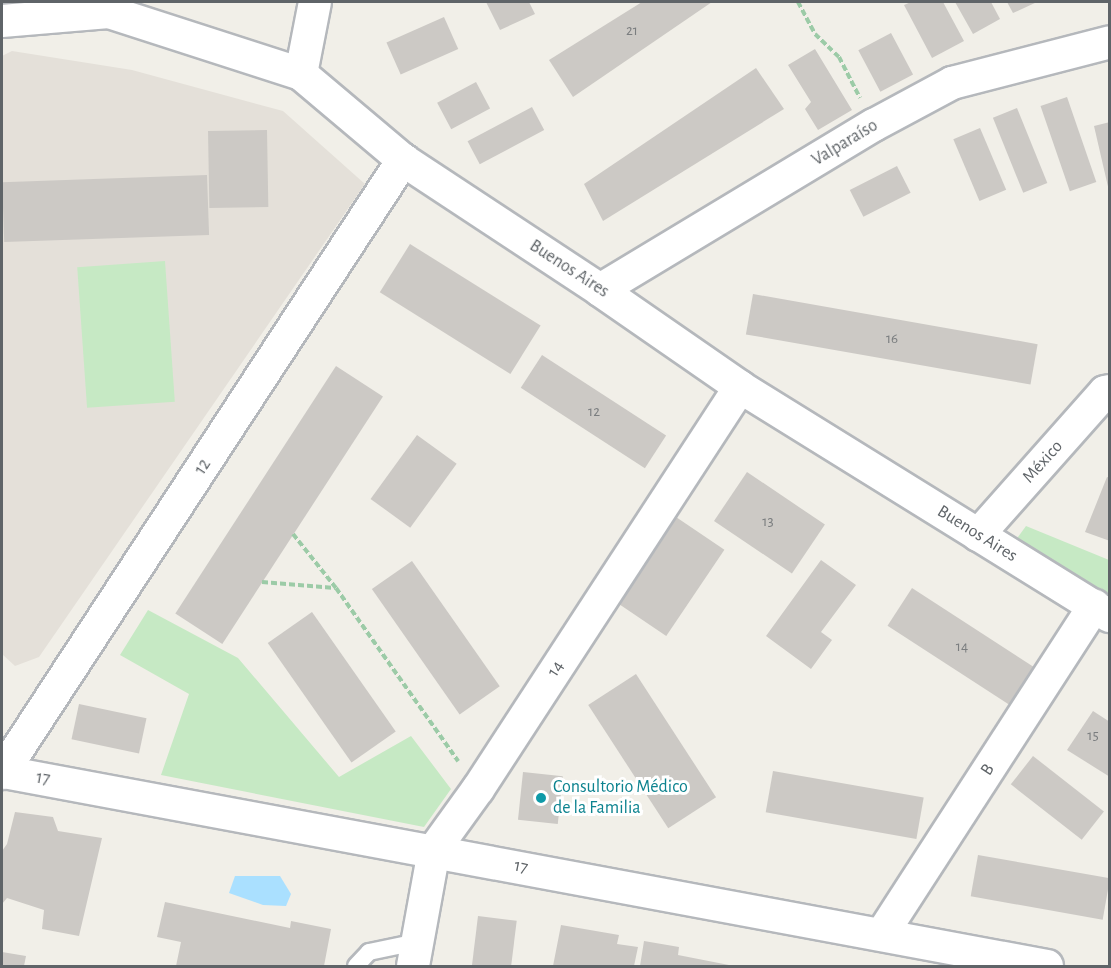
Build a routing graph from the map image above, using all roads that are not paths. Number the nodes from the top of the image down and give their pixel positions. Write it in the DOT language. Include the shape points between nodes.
graph roads {
  1 [pos="315,2"];
  2 [pos="2,21"];
  3 [pos="1110,42"];
  4 [pos="301,74"];
  5 [pos="403,160"];
  6 [pos="600,290"];
  7 [pos="740,387"];
  8 [pos="1110,391"];
  9 [pos="978,535"];
  10 [pos="1102,611"];
  11 [pos="2,769"];
  12 [pos="434,850"];
  13 [pos="882,934"];
  14 [pos="415,954"];
  15 [pos="356,966"];
  16 [pos="1047,966"];
  1 -- 4 [label="street"];
  2 -- 4 [label="street, Buenos Aires" via="109,12"];
  3 -- 6 [label="street, Valparaíso" via="952,83 874,125"];
  4 -- 5 [label="street, Buenos Aires"];
  5 -- 6 [label="street, Buenos Aires"];
  5 -- 11 [label="street, 12"];
  6 -- 7 [label="street, Buenos Aires"];
  7 -- 9 [label="street, Buenos Aires"];
  7 -- 12 [label="street, 14" via="478,789"];
  8 -- 9 [label="street, México" via="1105,392"];
  9 -- 10 [label="street, Buenos Aires"];
  10 -- 13 [label="street, B"];
  11 -- 12 [label="street, 17"];
  12 -- 13 [label="street, 17"];
  12 -- 14 [label="street, 14"];
  13 -- 16 [label="street, 17"];
  14 -- 15 [label="lane" via="369,952"];
}
